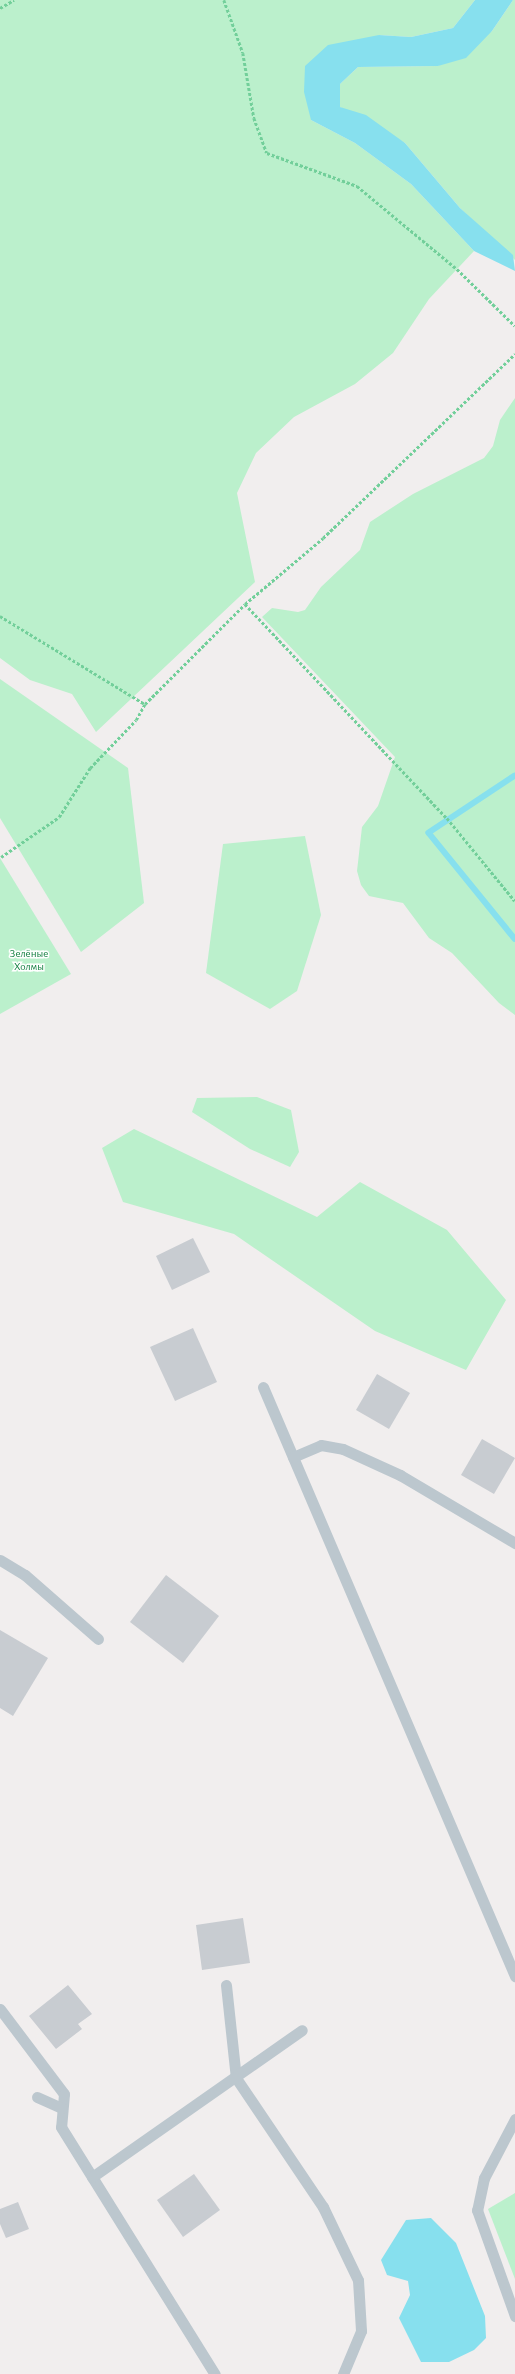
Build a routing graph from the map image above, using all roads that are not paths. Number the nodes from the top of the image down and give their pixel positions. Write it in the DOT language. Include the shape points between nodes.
graph roads {
  1 [pos="263,1388"];
  2 [pos="293,1457"];
  3 [pos="515,1543"];
  4 [pos="0,1560"];
  5 [pos="98,1638"];
  6 [pos="515,1976"];
  7 [pos="226,1985"];
  8 [pos="0,2009"];
  9 [pos="302,2030"];
  10 [pos="236,2078"];
  11 [pos="37,2097"];
  12 [pos="62,2108"];
  13 [pos="515,2119"];
  14 [pos="92,2177"];
  15 [pos="515,2316"];
  16 [pos="215,2374"];
  17 [pos="343,2374"];
  1 -- 2 [label="lane"];
  2 -- 3 [label="lane" via="321,1445 343,1449 400,1475"];
  2 -- 6 [label="lane"];
  4 -- 5 [label="lane" via="25,1575"];
  7 -- 10 [label="lane"];
  8 -- 12 [label="lane" via="64,2094"];
  9 -- 10 [label="lane"];
  10 -- 14 [label="lane"];
  10 -- 17 [label="lane" via="323,2207 358,2280 361,2331"];
  11 -- 12 [label="lane"];
  12 -- 14 [label="lane" via="61,2127"];
  13 -- 15 [label="lane" via="484,2178 477,2210"];
  14 -- 16 [label="lane"];
}
